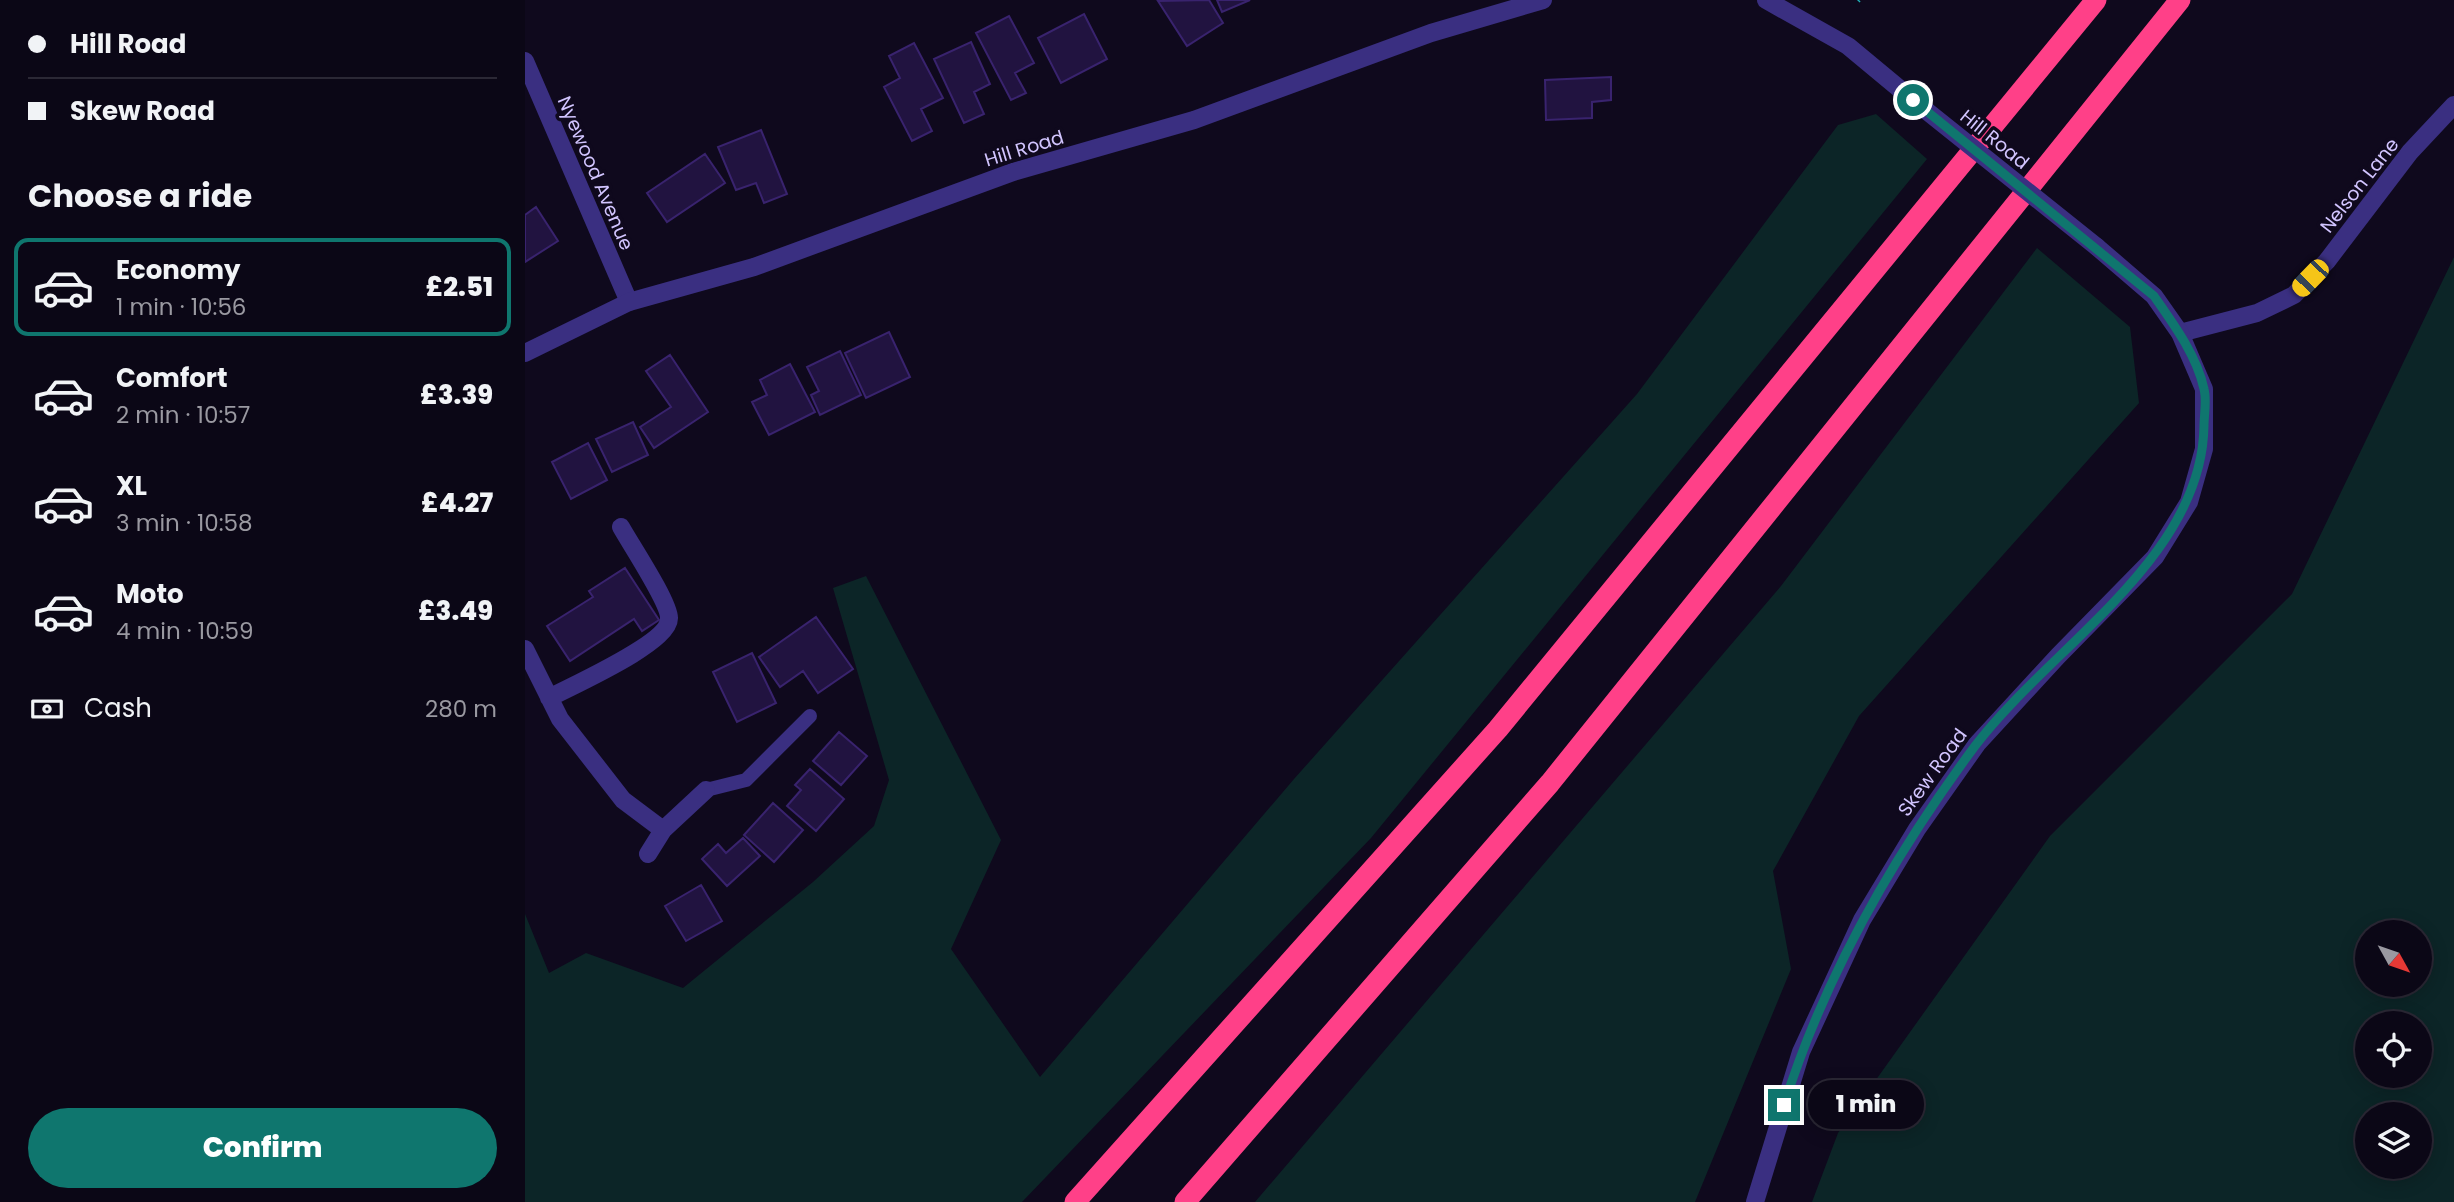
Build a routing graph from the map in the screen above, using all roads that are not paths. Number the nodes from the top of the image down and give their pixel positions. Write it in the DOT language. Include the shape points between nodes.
graph roads {
  1 [pos="1543,0"];
  2 [pos="1766,0"];
  3 [pos="2096,0"];
  4 [pos="2180,0"];
  5 [pos="525,61"];
  6 [pos="2454,105"];
  7 [pos="629,302"];
  8 [pos="2180,333"];
  9 [pos="525,353"];
  10 [pos="621,527"];
  11 [pos="525,649"];
  12 [pos="549,698"];
  13 [pos="810,716"];
  14 [pos="706,790"];
  15 [pos="663,830"];
  16 [pos="648,854"];
  17 [pos="1075,1202"];
  18 [pos="1185,1202"];
  19 [pos="1755,1202"];
  1 -- 7 [label="street, Hill Road" via="1431,33 1194,120 1013,172 754,267"];
  2 -- 8 [label="street, Hill Road, bridge" via="1848,46 2154,296"];
  3 -- 17 [label="highway" via="1498,729"];
  4 -- 18 [label="highway" via="1550,783"];
  5 -- 7 [label="street, Nyewood Avenue"];
  6 -- 8 [label="street, Nelson Lane" via="2294,295 2257,313"];
  7 -- 9 [label="street, Hill Road"];
  8 -- 19 [label="street, Skew Road" via="2204,389 2204,449 2189,502 2155,557 1977,744 1917,829 1862,920 1801,1052"];
  10 -- 12 [label="street" via="663,603 669,618 666,628 644,647"];
  11 -- 12 [label="street"];
  12 -- 15 [label="street" via="623,800"];
  13 -- 14 [label="lane" via="746,780"];
  14 -- 15 [label="street"];
  15 -- 16 [label="street"];
}
